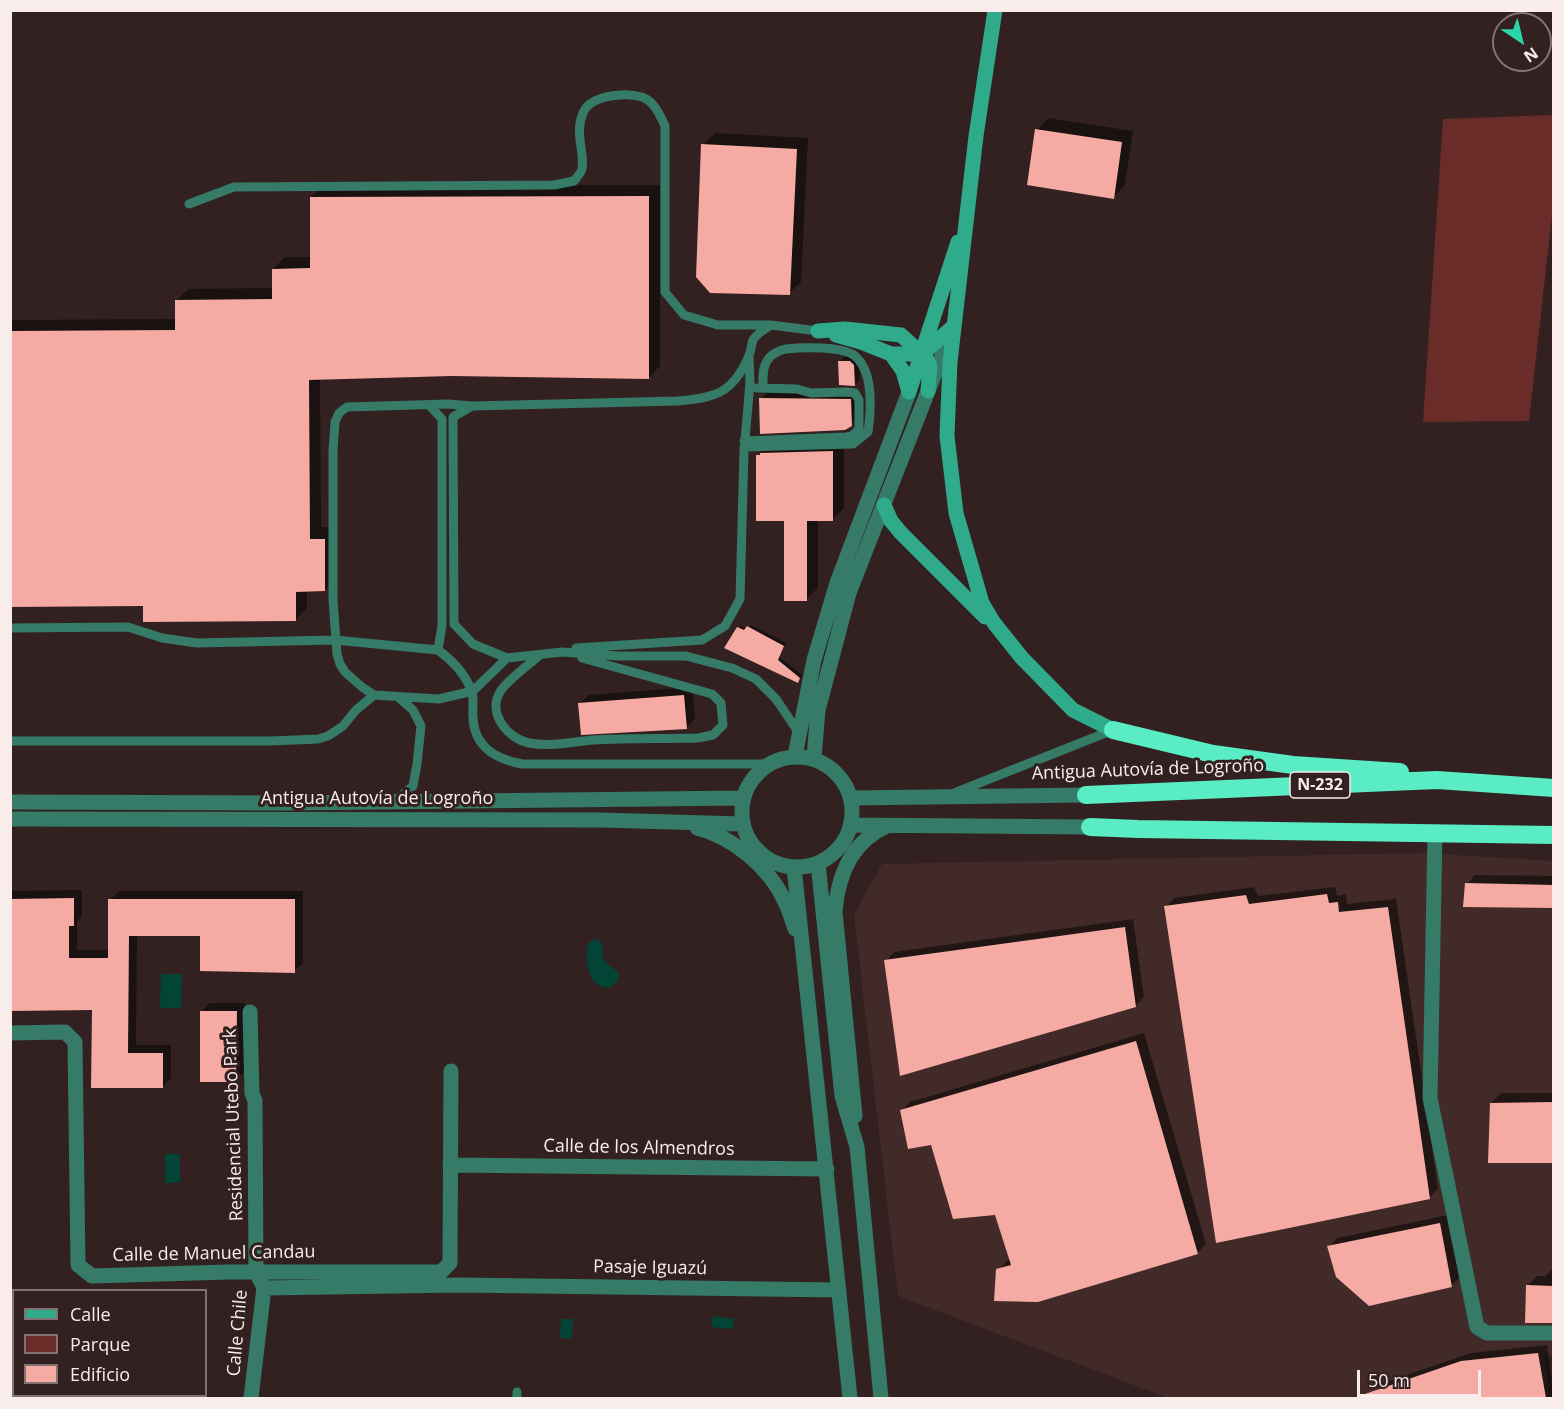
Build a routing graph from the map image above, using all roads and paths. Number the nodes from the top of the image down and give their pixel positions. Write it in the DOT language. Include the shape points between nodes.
graph roads {
  1 [pos="994,10"];
  2 [pos="189,204"];
  3 [pos="968,211"];
  4 [pos="933,318"];
  5 [pos="771,325"];
  6 [pos="954,326"];
  7 [pos="818,331"];
  8 [pos="901,335"];
  9 [pos="891,354"];
  10 [pos="922,354"];
  11 [pos="749,357"];
  12 [pos="749,388"];
  13 [pos="763,388"];
  14 [pos="928,391"];
  15 [pos="909,392"];
  16 [pos="430,406"];
  17 [pos="472,406"];
  18 [pos="744,444"];
  19 [pos="884,505"];
  20 [pos="10,628"];
  21 [pos="1004,636"];
  22 [pos="335,640"];
  23 [pos="438,650"];
  24 [pos="562,652"];
  25 [pos="540,655"];
  26 [pos="507,658"];
  27 [pos="473,691"];
  28 [pos="374,695"];
  29 [pos="398,697"];
  30 [pos="1113,730"];
  31 [pos="799,733"];
  32 [pos="10,741"];
  33 [pos="795,756"];
  34 [pos="814,759"];
  35 [pos="768,764"];
  36 [pos="1437,780"];
  37 [pos="1554,788"];
  38 [pos="1086,795"];
  39 [pos="946,797"];
  40 [pos="742,798"];
  41 [pos="851,798"];
  42 [pos="394,801"];
  43 [pos="10,802"];
  44 [pos="10,819"];
  45 [pos="676,823"];
  46 [pos="743,824"];
  47 [pos="850,825"];
  48 [pos="887,826"];
  49 [pos="1090,827"];
  50 [pos="1434,832"];
  51 [pos="1554,835"];
  52 [pos="818,863"];
  53 [pos="794,867"];
  54 [pos="804,956"];
  55 [pos="250,1012"];
  56 [pos="10,1033"];
  57 [pos="451,1071"];
  58 [pos="857,1147"];
  59 [pos="450,1165"];
  60 [pos="827,1169"];
  61 [pos="256,1272"];
  62 [pos="264,1288"];
  63 [pos="839,1290"];
  64 [pos="1554,1333"];
  65 [pos="252,1398"];
  66 [pos="850,1398"];
  67 [pos="881,1398"];
  1 -- 3 [label="street"];
  2 -- 5 [label="lane" via="234,187 554,185 574,181 582,170 579,127 584,110 602,97 643,98 657,109 665,126 665,292 684,315 718,325"];
  3 -- 4 [label="street"];
  3 -- 6 [label="street"];
  4 -- 8 [label="street"];
  4 -- 10 [label="street"];
  5 -- 7 [label="lane"];
  5 -- 11 [label="lane" via="754,338"];
  6 -- 10 [label="street"];
  6 -- 14 [label="street"];
  6 -- 21 [label="street" via="947,436 956,513 982,603"];
  7 -- 8 [label="street" via="845,329"];
  7 -- 9 [label="street"];
  8 -- 10 [label="street"];
  9 -- 10 [label="street"];
  9 -- 15 [label="street" via="903,371"];
  10 -- 14 [label="street" via="930,366"];
  10 -- 15 [label="street"];
  11 -- 12 [label="lane"];
  11 -- 17 [label="lane" via="725,391 705,399"];
  12 -- 13 [label="lane"];
  12 -- 18 [label="lane"];
  13 -- 18 [label="lane" via="855,393 859,400 859,429 846,437"];
  13 -- 18 [label="lane" via="766,362 774,354 785,349 840,349 856,357 864,371 871,393 868,432 853,444"];
  14 -- 19 [label="street"];
  15 -- 31 [label="street" via="837,583 814,660"];
  16 -- 17 [label="lane"];
  16 -- 22 [label="lane" via="346,407 335,422"];
  16 -- 23 [label="lane" via="442,419 442,625"];
  17 -- 26 [label="lane" via="453,417 454,624 473,644"];
  18 -- 24 [label="lane" via="740,599 725,626 702,640"];
  19 -- 21 [label="street" via="901,533"];
  19 -- 34 [label="street" via="849,593 818,710"];
  20 -- 22 [label="lane" via="128,627 162,638 197,643"];
  21 -- 30 [label="street" via="1073,710"];
  22 -- 23 [label="lane"];
  22 -- 28 [label="lane" via="345,672"];
  23 -- 27 [label="lane" via="460,670"];
  24 -- 25 [label="lane"];
  24 -- 25 [label="lane" via="712,694 721,703 723,725 713,735 698,738 548,745 515,739 504,728 496,701 501,690"];
  24 -- 31 [label="lane" via="687,656 732,668 767,688"];
  25 -- 26 [label="lane"];
  26 -- 27 [label="lane"];
  27 -- 29 [label="lane" via="439,699"];
  27 -- 35 [label="lane" via="477,736 503,760 522,764"];
  28 -- 29 [label="lane"];
  28 -- 32 [label="lane" via="343,726 318,739"];
  29 -- 42 [label="lane" via="413,710 421,726 413,786"];
  30 -- 36 [label="highway" via="1213,754 1293,765 1404,772"];
  30 -- 39 [label="lane"];
  31 -- 33 [label="street"];
  33 -- 34 [label="street"];
  33 -- 35 [label="street"];
  34 -- 41 [label="street" via="837,774"];
  35 -- 40 [label="street" via="750,782"];
  36 -- 37 [label="highway, Antigua Autovía de Logroño / N-232"];
  36 -- 38 [label="highway, Antigua Autovía de Logroño / N-232"];
  38 -- 39 [label="street, Antigua Autovía de Logroño"];
  39 -- 41 [label="street, Antigua Autovía de Logroño"];
  40 -- 42 [label="street, Antigua Autovía de Logroño"];
  40 -- 46 [label="street"];
  41 -- 47 [label="street"];
  42 -- 43 [label="street, Antigua Autovía de Logroño"];
  44 -- 45 [label="street, Antigua Autovía de Logroño"];
  45 -- 46 [label="street, Antigua Autovía de Logroño"];
  45 -- 54 [label="street" via="727,840 753,859 785,901"];
  46 -- 53 [label="street" via="754,848 768,860"];
  47 -- 48 [label="street"];
  47 -- 52 [label="street" via="836,851"];
  48 -- 49 [label="street"];
  48 -- 58 [label="street" via="861,842 837,888 835,912"];
  49 -- 50 [label="highway"];
  50 -- 51 [label="highway"];
  50 -- 64 [label="street" via="1430,1098 1477,1327 1487,1333"];
  52 -- 53 [label="street"];
  52 -- 58 [label="street" via="842,1096"];
  53 -- 54 [label="street"];
  54 -- 60 [label="street"];
  55 -- 61 [label="street, Residencial Utebo Park"];
  56 -- 61 [label="street, Calle de Manuel Candau" via="65,1032 75,1042 78,1265 92,1276"];
  57 -- 59 [label="street, Calle de Manuel Candau"];
  58 -- 67 [label="street"];
  59 -- 60 [label="street, Calle de los Almendros"];
  59 -- 61 [label="street, Calle de Manuel Candau" via="450,1263 441,1272"];
  60 -- 63 [label="street"];
  61 -- 62 [label="street, Calle Chile"];
  62 -- 63 [label="street, Pasaje Iguazú" via="460,1285"];
  62 -- 65 [label="street, Calle Chile"];
  63 -- 66 [label="street"];
}
